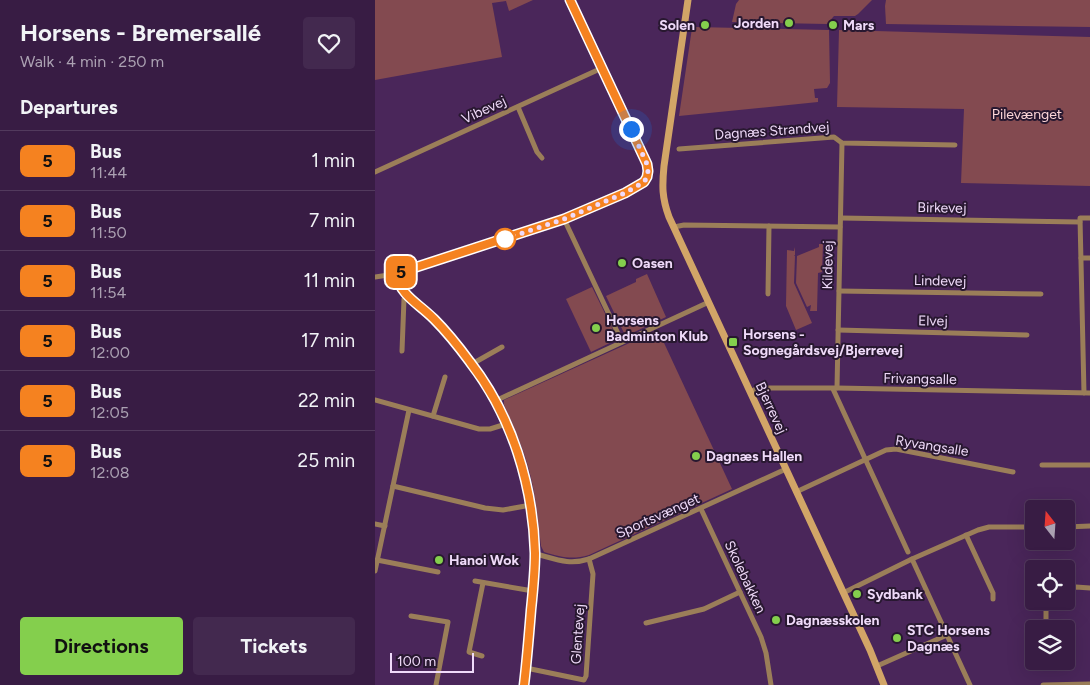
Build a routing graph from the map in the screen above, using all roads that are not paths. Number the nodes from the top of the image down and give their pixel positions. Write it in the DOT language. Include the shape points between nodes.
graph roads {
  1 [pos="570,0"];
  2 [pos="688,0"];
  3 [pos="602,68"];
  4 [pos="518,107"];
  5 [pos="842,143"];
  6 [pos="955,145"];
  7 [pos="679,149"];
  8 [pos="542,158"];
  9 [pos="375,172"];
  10 [pos="841,218"];
  11 [pos="1090,218"];
  12 [pos="564,219"];
  13 [pos="1080,222"];
  14 [pos="769,226"];
  15 [pos="674,227"];
  16 [pos="840,227"];
  17 [pos="1081,258"];
  18 [pos="1090,258"];
  19 [pos="395,274"];
  20 [pos="375,277"];
  21 [pos="839,291"];
  22 [pos="768,294"];
  23 [pos="1041,294"];
  24 [pos="407,296"];
  25 [pos="709,302"];
  26 [pos="1082,326"];
  27 [pos="1090,326"];
  28 [pos="838,330"];
  29 [pos="1027,335"];
  30 [pos="622,342"];
  31 [pos="503,347"];
  32 [pos="402,351"];
  33 [pos="472,364"];
  34 [pos="445,377"];
  35 [pos="835,388"];
  36 [pos="750,392"];
  37 [pos="1084,392"];
  38 [pos="1090,393"];
  39 [pos="375,400"];
  40 [pos="495,401"];
  41 [pos="409,410"];
  42 [pos="433,416"];
  43 [pos="506,424"];
  44 [pos="866,460"];
  45 [pos="1043,465"];
  46 [pos="1090,465"];
  47 [pos="786,469"];
  48 [pos="1013,472"];
  49 [pos="393,486"];
  50 [pos="797,492"];
  51 [pos="531,505"];
  52 [pos="701,509"];
  53 [pos="375,524"];
  54 [pos="385,526"];
  55 [pos="1090,526"];
  56 [pos="1025,527"];
  57 [pos="1075,527"];
  58 [pos="966,535"];
  59 [pos="908,552"];
  60 [pos="535,555"];
  61 [pos="589,559"];
  62 [pos="377,560"];
  63 [pos="912,560"];
  64 [pos="375,571"];
  65 [pos="438,572"];
  66 [pos="475,581"];
  67 [pos="483,583"];
  68 [pos="1075,587"];
  69 [pos="1090,588"];
  70 [pos="533,591"];
  71 [pos="740,592"];
  72 [pos="843,593"];
  73 [pos="993,599"];
  74 [pos="411,616"];
  75 [pos="646,623"];
  76 [pos="947,635"];
  77 [pos="482,656"];
  78 [pos="877,666"];
  79 [pos="526,668"];
  80 [pos="1090,684"];
  81 [pos="436,685"];
  82 [pos="524,685"];
  83 [pos="771,685"];
  84 [pos="884,685"];
  85 [pos="889,685"];
  86 [pos="970,685"];
  87 [pos="1043,685"];
  1 -- 3 [label="street"];
  2 -- 15 [label="street, Bjerrevej" via="663,185 665,205"];
  3 -- 4 [label="street, Vibevej"];
  3 -- 12 [label="street" via="647,164 647,177 625,193"];
  4 -- 8 [label="street"];
  4 -- 9 [label="street, Vibevej"];
  5 -- 6 [label="street, Dagnæs Strandvej"];
  5 -- 7 [label="street, Dagnæs Strandvej" via="834,136"];
  5 -- 10 [label="street, Kildevej"];
  10 -- 13 [label="street, Birkevej"];
  10 -- 16 [label="street, Kildevej"];
  11 -- 13 [label="street" via="1080,218"];
  12 -- 19 [label="street"];
  12 -- 30 [label="street"];
  13 -- 17 [label="street"];
  14 -- 15 [label="street"];
  14 -- 16 [label="street"];
  14 -- 22 [label="street"];
  15 -- 25 [label="street, Bjerrevej"];
  16 -- 21 [label="street, Kildevej"];
  17 -- 18 [label="street"];
  17 -- 26 [label="street"];
  19 -- 20 [label="street"];
  19 -- 24 [label="street"];
  21 -- 23 [label="street, Lindevej"];
  21 -- 28 [label="street, Kildevej"];
  24 -- 32 [label="street" via="404,300"];
  24 -- 33 [label="street" via="433,318"];
  25 -- 30 [label="street"];
  25 -- 36 [label="street, Bjerrevej"];
  26 -- 27 [label="street"];
  26 -- 37 [label="street"];
  28 -- 29 [label="street, Elvej"];
  28 -- 35 [label="street, Kildevej"];
  30 -- 40 [label="street"];
  31 -- 33 [label="street"];
  33 -- 40 [label="street"];
  34 -- 42 [label="street"];
  35 -- 36 [label="street, Frivangsalle" via="758,388"];
  35 -- 37 [label="street, Frivangsalle"];
  35 -- 44 [label="street"];
  36 -- 47 [label="street, Bjerrevej"];
  37 -- 38 [label="street, Frivangsalle"];
  39 -- 41 [label="street"];
  40 -- 43 [label="street"];
  41 -- 42 [label="street"];
  41 -- 49 [label="street"];
  42 -- 43 [label="street" via="479,429"];
  43 -- 51 [label="street"];
  44 -- 48 [label="street, Ryvangsalle" via="896,449"];
  44 -- 50 [label="street, Ryvangsalle"];
  44 -- 59 [label="street"];
  45 -- 46 [label="street"];
  47 -- 50 [label="street, Bjerrevej"];
  47 -- 52 [label="street, Sportsvænget"];
  49 -- 51 [label="street" via="485,508 503,510"];
  49 -- 54 [label="street"];
  50 -- 72 [label="street, Bjerrevej"];
  51 -- 60 [label="street"];
  52 -- 61 [label="street, Sportsvænget"];
  52 -- 71 [label="street, Skolebakken"];
  53 -- 54 [label="street"];
  54 -- 62 [label="street"];
  55 -- 57 [label="street"];
  56 -- 58 [label="street" via="989,527"];
  58 -- 63 [label="street"];
  58 -- 73 [label="street"];
  60 -- 61 [label="street, Sportsvænget" via="567,562"];
  60 -- 70 [label="street"];
  61 -- 79 [label="street, Glentevej" via="593,574 586,676 583,680"];
  62 -- 64 [label="street"];
  62 -- 65 [label="street"];
  63 -- 72 [label="street"];
  63 -- 76 [label="street"];
  66 -- 67 [label="street"];
  67 -- 70 [label="street"];
  67 -- 77 [label="street" via="469,652"];
  68 -- 69 [label="street"];
  70 -- 79 [label="street"];
  71 -- 75 [label="street" via="704,609"];
  71 -- 83 [label="street, Skolebakken" via="766,652"];
  72 -- 78 [label="street, Bjerrevej"];
  74 -- 81 [label="street" via="448,622"];
  76 -- 78 [label="street"];
  76 -- 86 [label="street"];
  78 -- 84 [label="street, Bjerrevej"];
  78 -- 85 [label="street, Bjerrevej"];
  79 -- 82 [label="street"];
  80 -- 87 [label="street"];
}
